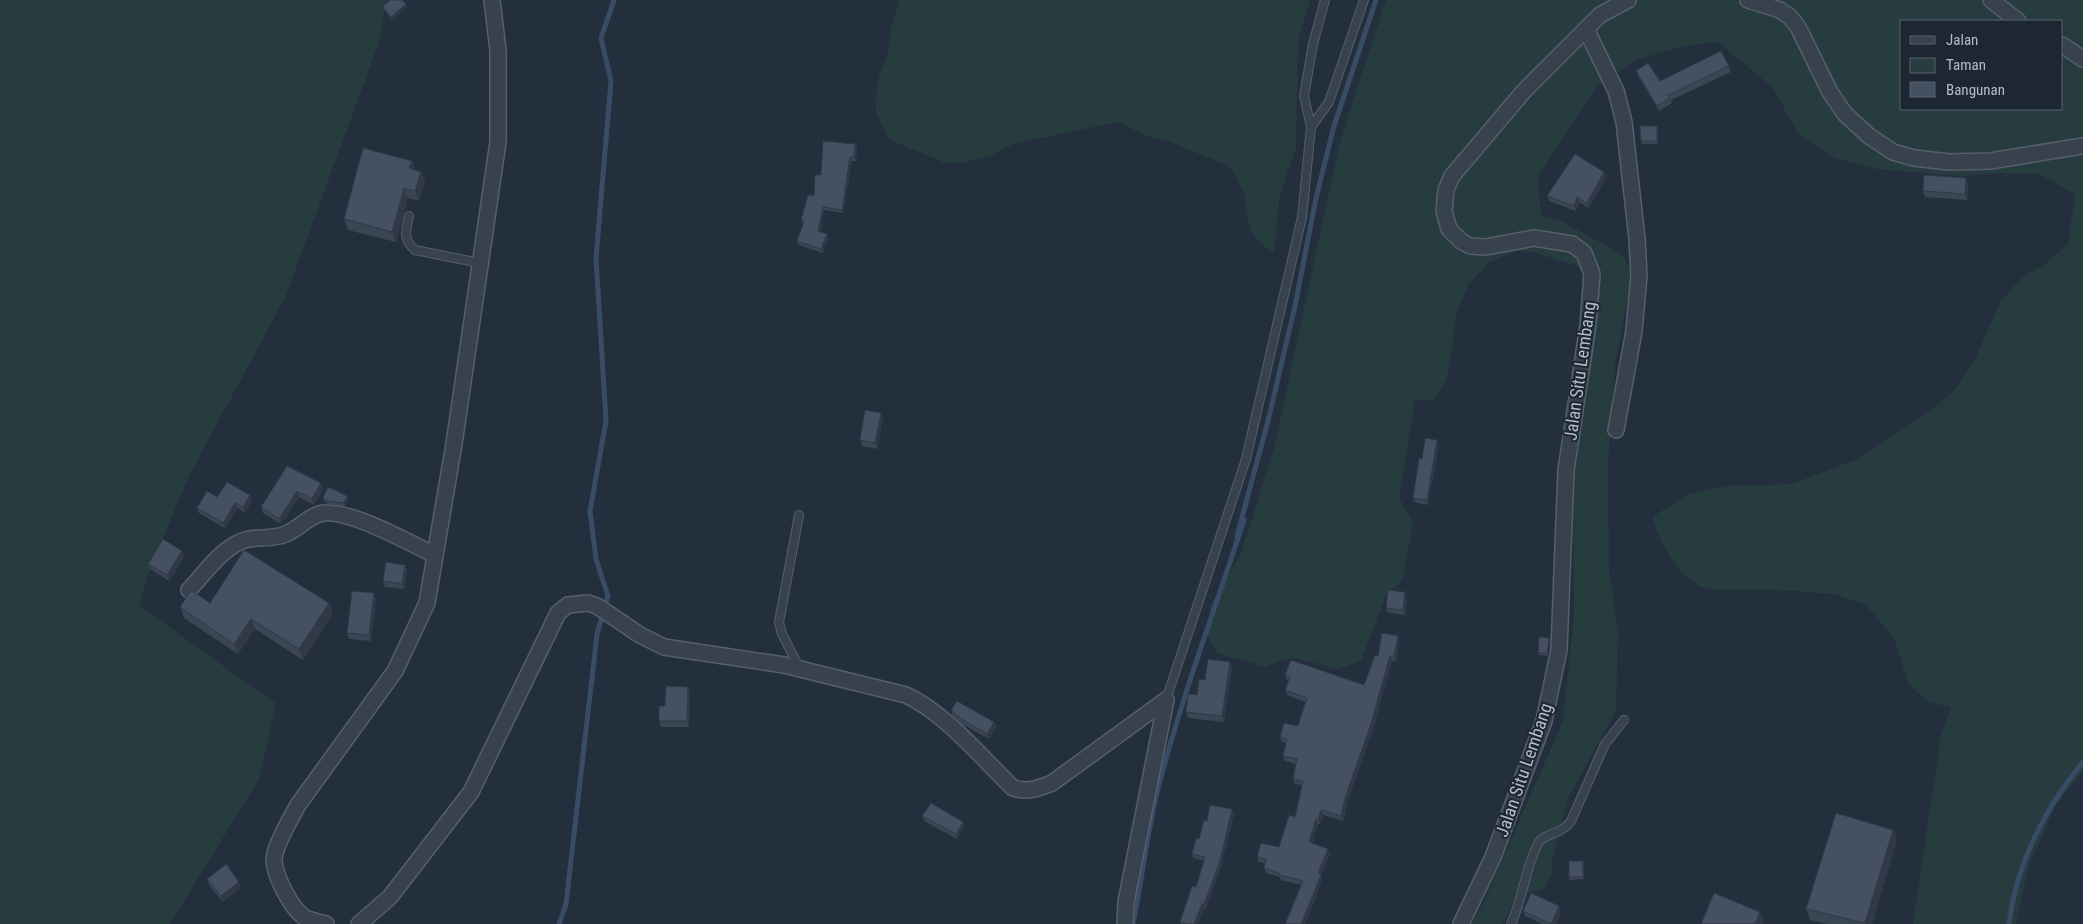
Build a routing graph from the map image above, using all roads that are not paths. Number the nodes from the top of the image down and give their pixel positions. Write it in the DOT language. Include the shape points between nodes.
graph roads {
  1 [pos="492,0"];
  2 [pos="1325,0"];
  3 [pos="1364,0"];
  4 [pos="1628,0"];
  5 [pos="1748,0"];
  6 [pos="1992,0"];
  7 [pos="2017,20"];
  8 [pos="1586,29"];
  9 [pos="2063,46"];
  10 [pos="2083,59"];
  11 [pos="1311,127"];
  12 [pos="2083,146"];
  13 [pos="409,216"];
  14 [pos="480,263"];
  15 [pos="1616,430"];
  16 [pos="798,515"];
  17 [pos="435,555"];
  18 [pos="189,590"];
  19 [pos="800,669"];
  20 [pos="1166,700"];
  21 [pos="1624,720"];
  22 [pos="326,924"];
  23 [pos="359,924"];
  24 [pos="1125,924"];
  25 [pos="1461,924"];
  26 [pos="1511,924"];
  1 -- 14 [label="street" via="498,50 498,142"];
  2 -- 11 [label="lane" via="1304,96"];
  3 -- 11 [label="lane" via="1329,102"];
  4 -- 8 [label="street, Jalan Situ Lembang" via="1600,15"];
  5 -- 12 [label="street" via="1780,10 1790,17 1845,114 1893,152 1949,162 1990,161"];
  6 -- 7 [label="street"];
  8 -- 15 [label="street" via="1616,91 1624,122 1637,248 1639,275 1634,331"];
  8 -- 25 [label="street, Jalan Situ Lembang" via="1524,91 1452,176 1446,190 1444,211 1449,229 1461,241 1470,246 1486,247 1534,238 1572,244 1584,254 1592,274 1588,324 1566,470 1557,659 1544,722 1493,857"];
  9 -- 10 [label="street"];
  11 -- 20 [label="lane" via="1302,217 1246,459"];
  13 -- 14 [label="lane" via="405,234 415,250"];
  14 -- 17 [label="street"];
  16 -- 19 [label="lane" via="779,622"];
  17 -- 18 [label="street" via="361,521 331,512 318,515 287,534 249,539 232,546"];
  17 -- 22 [label="street" via="427,603 395,671 298,806 286,826 274,859 289,900 304,917"];
  19 -- 20 [label="street" via="923,702 1014,788 1024,791 1052,783"];
  19 -- 23 [label="street" via="664,647 597,606 568,605 558,613 471,792 390,897"];
  20 -- 24 [label="street" via="1126,902"];
  21 -- 26 [label="lane" via="1606,744 1571,821 1565,829 1543,837 1538,844"];
}
